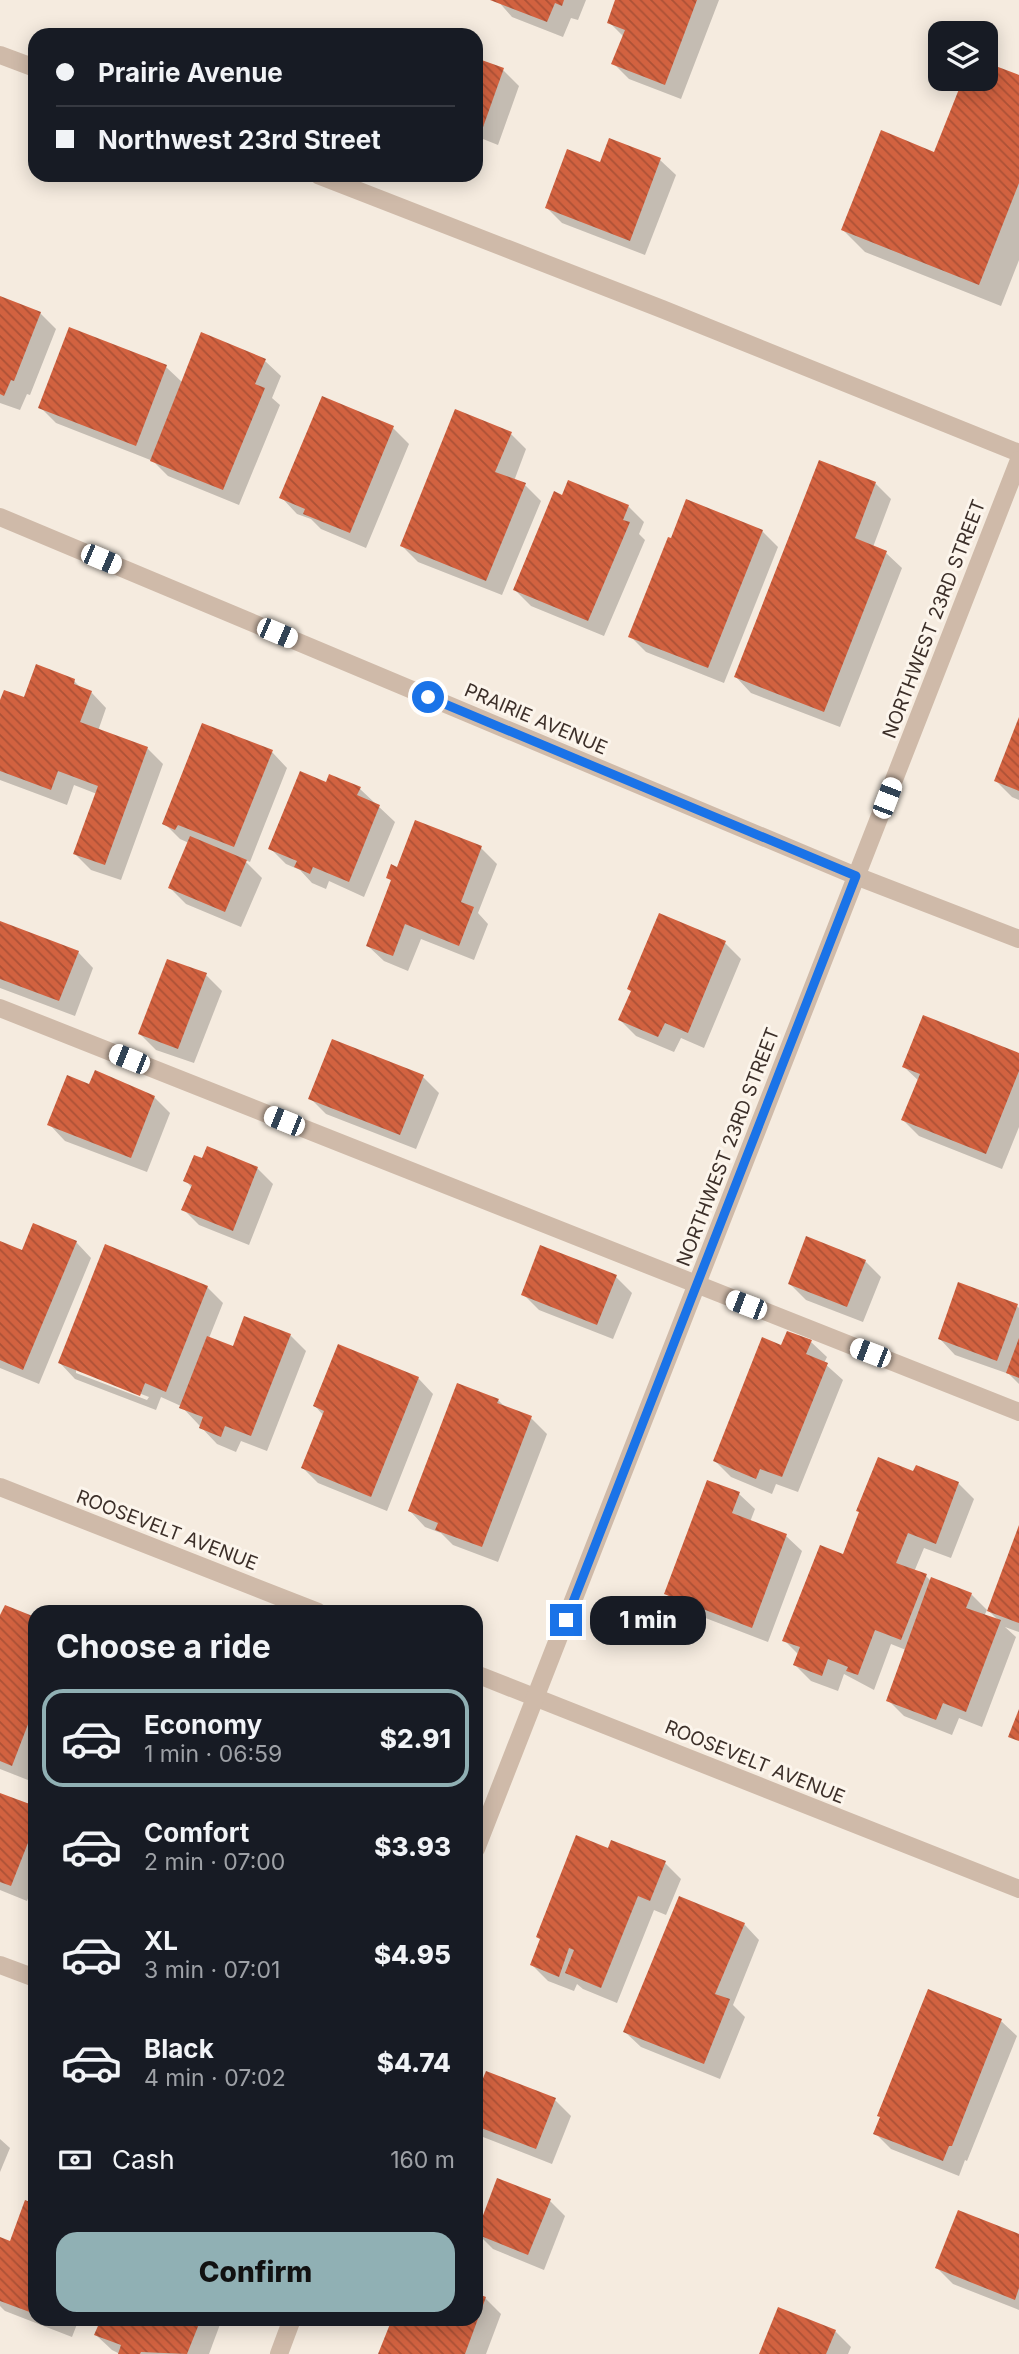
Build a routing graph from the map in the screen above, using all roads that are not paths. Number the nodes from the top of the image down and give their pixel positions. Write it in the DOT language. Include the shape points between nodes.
graph roads {
  1 [pos="0,55"];
  2 [pos="28,65"];
  3 [pos="336,182"];
  4 [pos="1019,453"];
  5 [pos="1019,460"];
  6 [pos="0,517"];
  7 [pos="856,876"];
  8 [pos="1019,939"];
  9 [pos="0,1008"];
  10 [pos="696,1285"];
  11 [pos="1019,1412"];
  12 [pos="0,1487"];
  13 [pos="300,1605"];
  14 [pos="483,1677"];
  15 [pos="536,1697"];
  16 [pos="483,1831"];
  17 [pos="1019,1889"];
  18 [pos="0,1965"];
  19 [pos="28,1975"];
  20 [pos="289,2326"];
  21 [pos="279,2354"];
  1 -- 2 [label="street"];
  3 -- 4 [label="street"];
  5 -- 7 [label="street, NORTHWEST 23RD STREET"];
  6 -- 7 [label="street, PRAIRIE AVENUE"];
  7 -- 8 [label="street, PRAIRIE AVENUE"];
  7 -- 10 [label="street, NORTHWEST 23RD STREET"];
  9 -- 10 [label="street"];
  10 -- 11 [label="street"];
  10 -- 15 [label="street, NORTHWEST 23RD STREET"];
  12 -- 13 [label="street, ROOSEVELT AVENUE"];
  14 -- 15 [label="street, ROOSEVELT AVENUE"];
  15 -- 16 [label="street, NORTHWEST 23RD STREET"];
  15 -- 17 [label="street, ROOSEVELT AVENUE"];
  18 -- 19 [label="street"];
  20 -- 21 [label="street"];
}
